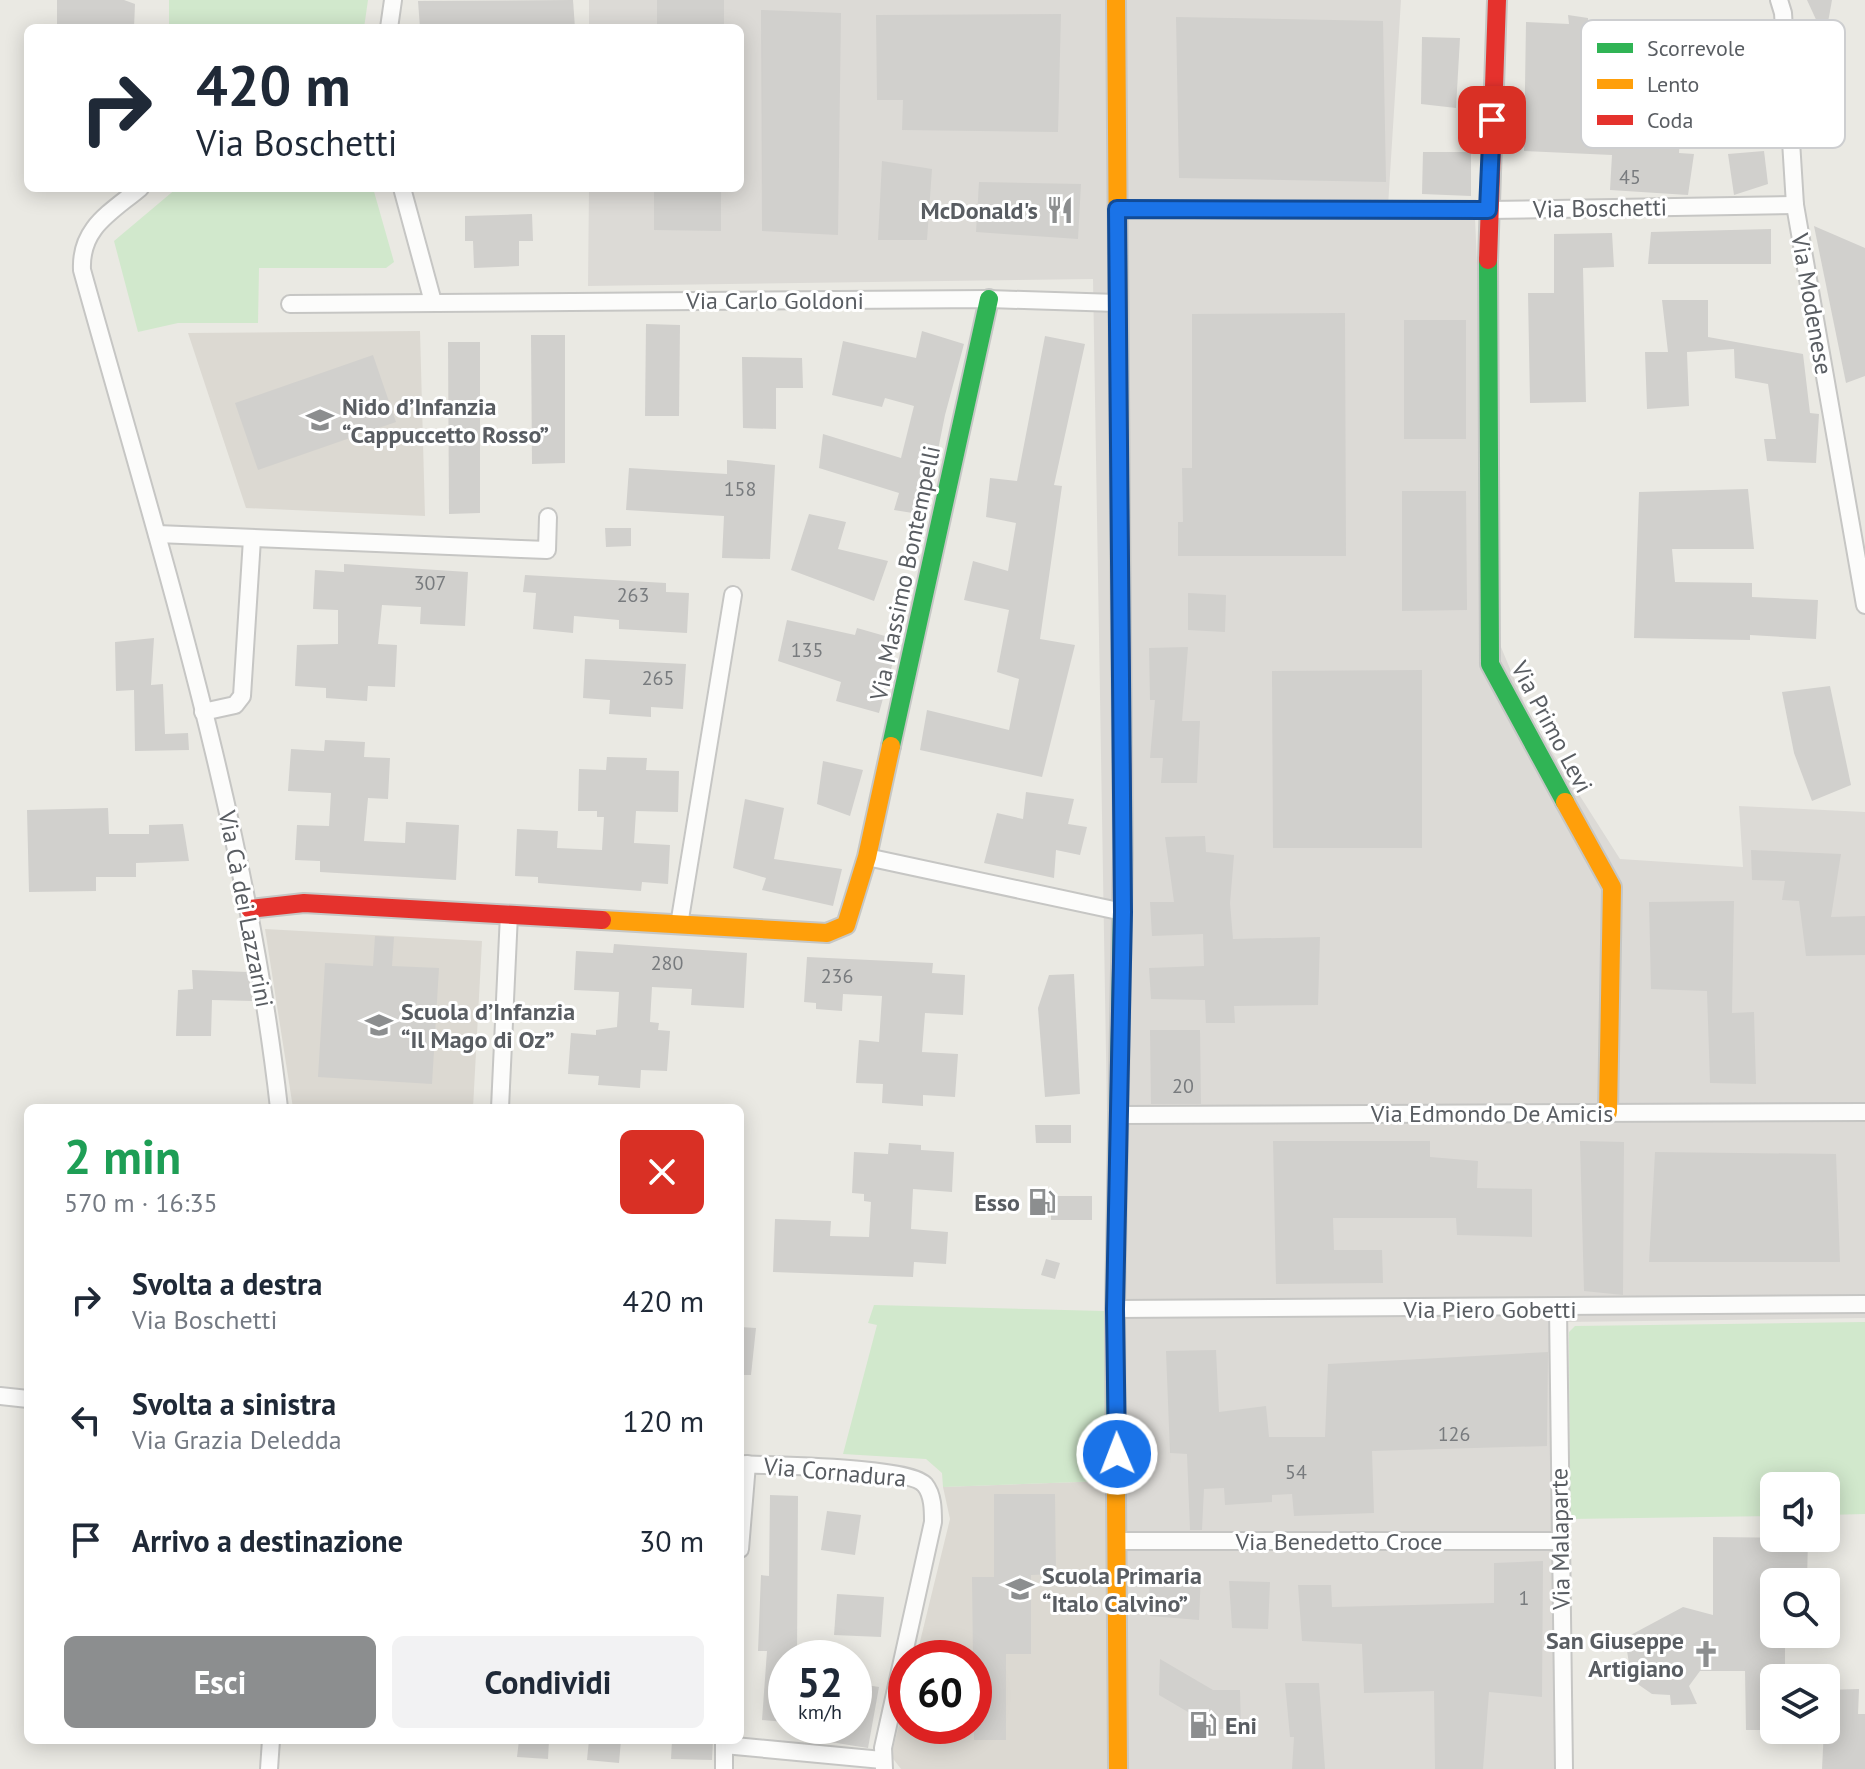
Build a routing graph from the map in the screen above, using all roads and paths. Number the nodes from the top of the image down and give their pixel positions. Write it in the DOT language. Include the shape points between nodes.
graph roads {
  1 [pos="393,0"];
  2 [pos="1116,0"];
  3 [pos="1497,0"];
  4 [pos="390,24"];
  5 [pos="1791,148"];
  6 [pos="135,192"];
  7 [pos="403,192"];
  8 [pos="1795,205"];
  9 [pos="1117,209"];
  10 [pos="1488,210"];
  11 [pos="989,299"];
  12 [pos="433,302"];
  13 [pos="1117,303"];
  14 [pos="290,304"];
  15 [pos="548,517"];
  16 [pos="157,534"];
  17 [pos="252,539"];
  18 [pos="733,595"];
  19 [pos="1865,605"];
  20 [pos="203,712"];
  21 [pos="867,857"];
  22 [pos="250,909"];
  23 [pos="1123,912"];
  24 [pos="509,914"];
  25 [pos="679,925"];
  26 [pos="278,1104"];
  27 [pos="500,1104"];
  28 [pos="1608,1112"];
  29 [pos="1865,1112"];
  30 [pos="1118,1115"];
  31 [pos="1865,1304"];
  32 [pos="1115,1309"];
  33 [pos="1558,1309"];
  34 [pos="0,1396"];
  35 [pos="24,1399"];
  36 [pos="744,1464"];
  37 [pos="1118,1541"];
  38 [pos="1560,1541"];
  39 [pos="271,1744"];
  40 [pos="724,1744"];
  41 [pos="738,1744"];
  42 [pos="883,1764"];
  43 [pos="269,1769"];
  44 [pos="724,1769"];
  45 [pos="1118,1769"];
  46 [pos="1564,1769"];
  1 -- 4 [label="street"];
  2 -- 9 [label="street"];
  3 -- 10 [label="street, Via Primo Levi"];
  5 -- 8 [label="street, Via Modenese"];
  6 -- 16 [label="street, Via Cà dei Lazzarini" via="92,230 81,247 82,270"];
  7 -- 12 [label="street"];
  8 -- 10 [label="street, Via Boschetti"];
  8 -- 19 [label="street, Via Modenese"];
  9 -- 10 [label="street, Via Boschetti"];
  9 -- 13 [label="street"];
  10 -- 28 [label="street, Via Primo Levi" via="1490,664 1612,887"];
  11 -- 12 [label="street, Via Carlo Goldoni"];
  11 -- 13 [label="street, Via Carlo Goldoni"];
  11 -- 21 [label="street, Via Massimo Bontempelli"];
  12 -- 14 [label="street, Via Carlo Goldoni"];
  13 -- 23 [label="street"];
  15 -- 17 [label="street" via="547,550"];
  16 -- 17 [label="street"];
  16 -- 20 [label="street, Via Cà dei Lazzarini"];
  17 -- 20 [label="street" via="242,696 235,705"];
  18 -- 25 [label="street"];
  20 -- 22 [label="street, Via Cà dei Lazzarini"];
  21 -- 23 [label="street"];
  21 -- 25 [label="street, Via Massimo Bontempelli" via="851,916 839,930"];
  22 -- 24 [label="street, Via Massimo Bontempelli" via="304,903"];
  22 -- 26 [label="street, Via Cà dei Lazzarini"];
  23 -- 30 [label="street"];
  24 -- 25 [label="street, Via Massimo Bontempelli"];
  24 -- 27 [label="street"];
  28 -- 29 [label="street, Via Edmondo De Amicis"];
  28 -- 30 [label="street, Via Edmondo De Amicis"];
  30 -- 32 [label="street"];
  31 -- 33 [label="street, Via Piero Gobetti"];
  32 -- 33 [label="street, Via Piero Gobetti"];
  32 -- 37 [label="street"];
  33 -- 38 [label="street, Via Malaparte"];
  34 -- 35 [label="street"];
  36 -- 42 [label="street, Via Cornadura" via="889,1472 915,1478 930,1495 933,1522"];
  37 -- 38 [label="street, Via Benedetto Croce"];
  37 -- 45 [label="street"];
  38 -- 46 [label="street, Via Malaparte"];
  39 -- 43 [label="street"];
  40 -- 44 [label="street"];
  41 -- 42 [label="street"];
}
